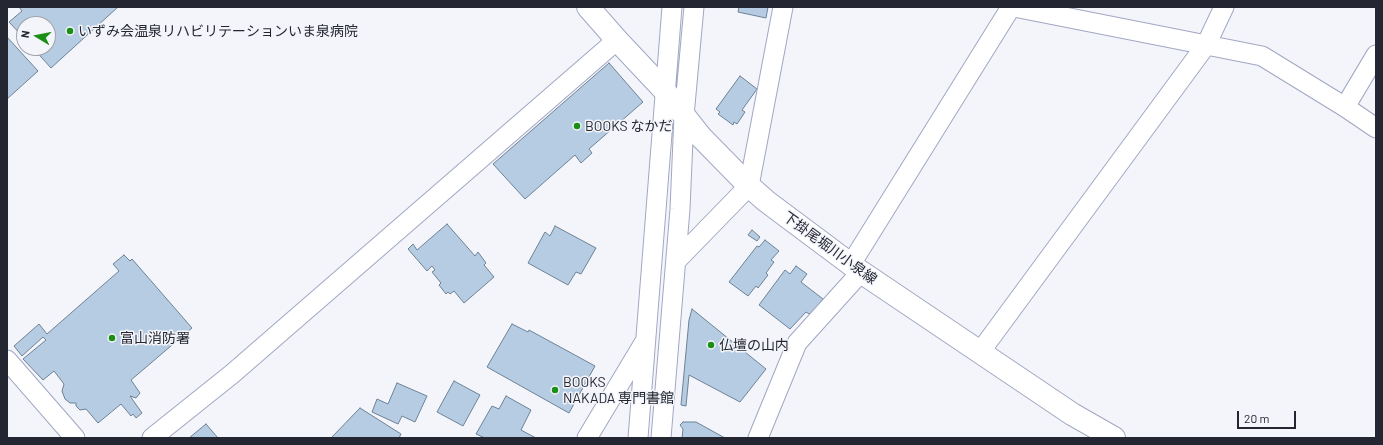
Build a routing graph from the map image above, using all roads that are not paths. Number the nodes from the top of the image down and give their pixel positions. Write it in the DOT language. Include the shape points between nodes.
graph roads {
  1 [pos="588,7"];
  2 [pos="672,7"];
  3 [pos="694,7"];
  4 [pos="783,7"];
  5 [pos="1013,7"];
  6 [pos="1224,7"];
  7 [pos="617,40"];
  8 [pos="1206,45"];
  9 [pos="1376,55"];
  10 [pos="664,90"];
  11 [pos="1345,107"];
  12 [pos="684,116"];
  13 [pos="1376,128"];
  14 [pos="749,186"];
  15 [pos="676,262"];
  16 [pos="856,268"];
  17 [pos="646,340"];
  18 [pos="980,352"];
  19 [pos="7,360"];
  20 [pos="75,438"];
  21 [pos="152,438"];
  22 [pos="587,438"];
  23 [pos="638,438"];
  24 [pos="661,438"];
  25 [pos="758,438"];
  26 [pos="1114,438"];
  1 -- 7 [label="main road, 下掛尾堀川小泉線"];
  2 -- 10 [label="street"];
  3 -- 12 [label="street"];
  4 -- 14 [label="street"];
  5 -- 8 [label="street"];
  5 -- 16 [label="street"];
  6 -- 8 [label="street"];
  7 -- 10 [label="main road, 下掛尾堀川小泉線"];
  7 -- 21 [label="street" via="232,374"];
  8 -- 11 [label="street" via="1262,56"];
  8 -- 18 [label="street"];
  9 -- 11 [label="street"];
  10 -- 12 [label="main road, 下掛尾堀川小泉線"];
  10 -- 17 [label="street"];
  11 -- 13 [label="street"];
  12 -- 14 [label="main road, 下掛尾堀川小泉線"];
  12 -- 15 [label="street"];
  14 -- 15 [label="street"];
  14 -- 16 [label="main road, 下掛尾堀川小泉線"];
  15 -- 24 [label="street"];
  16 -- 18 [label="main road, 下掛尾堀川小泉線"];
  16 -- 25 [label="street" via="797,343"];
  17 -- 22 [label="street"];
  17 -- 23 [label="street"];
  18 -- 26 [label="main road, 下掛尾堀川小泉線" via="1072,414"];
  19 -- 20 [label="street"];
}
